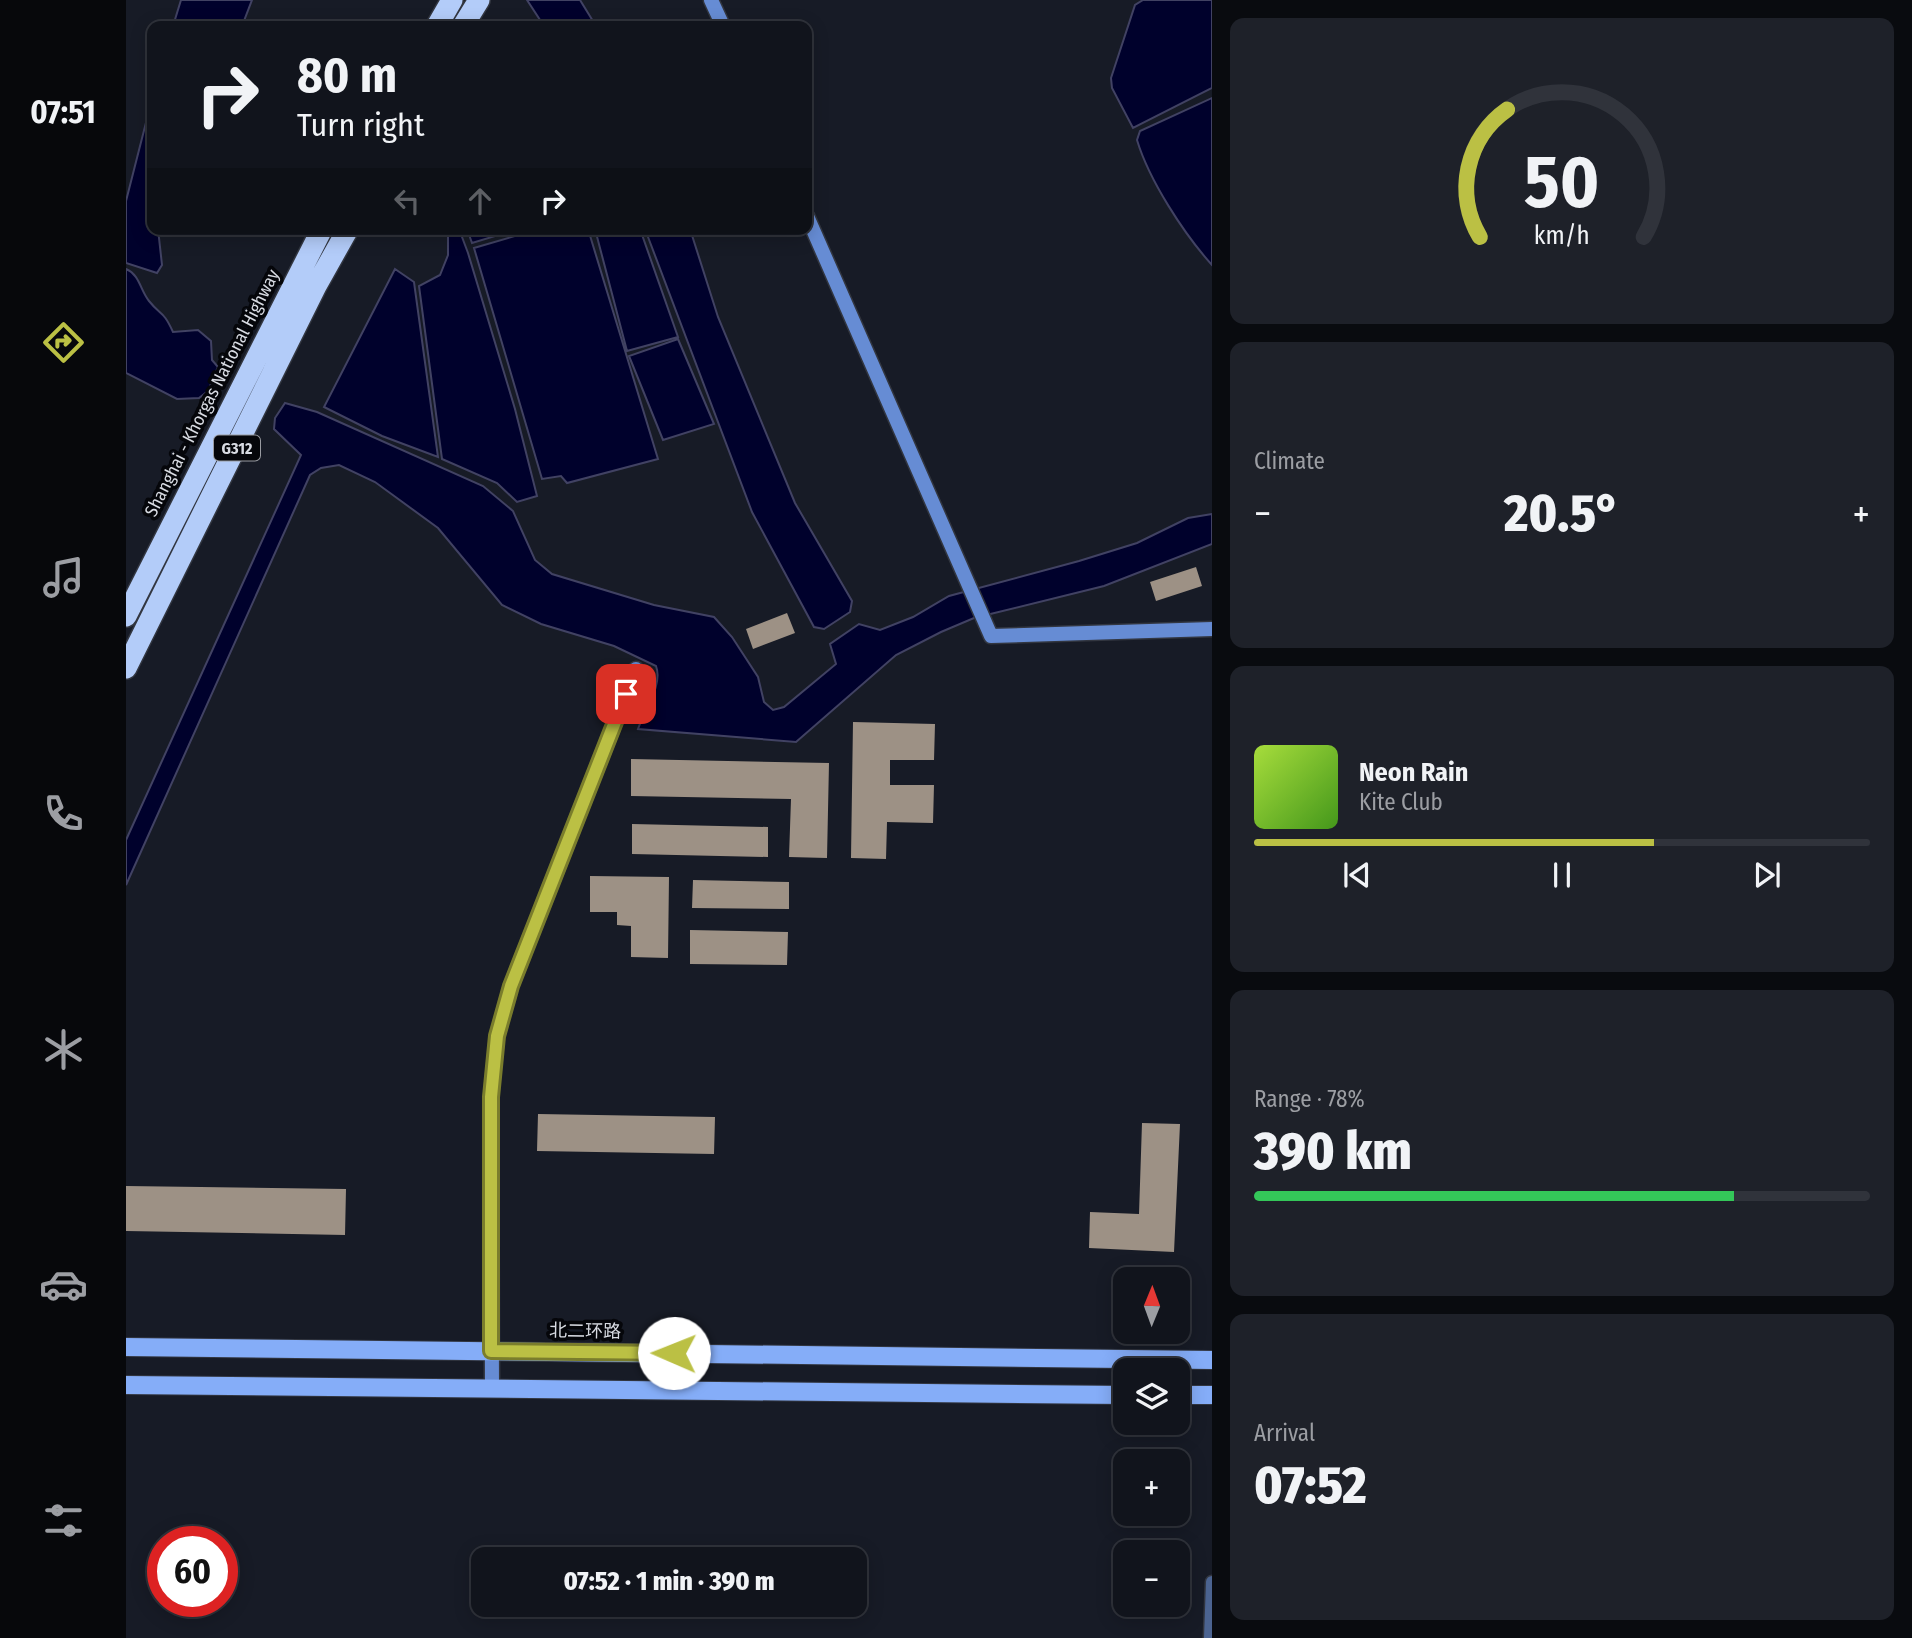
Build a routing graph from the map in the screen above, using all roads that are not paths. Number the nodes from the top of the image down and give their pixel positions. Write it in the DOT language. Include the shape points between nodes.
graph roads {
  1 [pos="452,0"];
  2 [pos="479,0"];
  3 [pos="711,0"];
  4 [pos="439,21"];
  5 [pos="466,21"];
  6 [pos="721,21"];
  7 [pos="812,227"];
  8 [pos="319,235"];
  9 [pos="345,235"];
  10 [pos="126,616"];
  11 [pos="1212,629"];
  12 [pos="126,668"];
  13 [pos="636,669"];
  14 [pos="126,1347"];
  15 [pos="491,1351"];
  16 [pos="1212,1360"];
  17 [pos="126,1385"];
  18 [pos="492,1388"];
  19 [pos="1113,1395"];
  20 [pos="1190,1395"];
  21 [pos="1212,1395"];
  22 [pos="1212,1582"];
  23 [pos="1210,1638"];
  1 -- 4 [label="highway"];
  2 -- 5 [label="highway"];
  3 -- 6 [label="street"];
  7 -- 11 [label="street" via="991,636"];
  8 -- 10 [label="highway, Shanghai - Khorgas National Highway / G312"];
  9 -- 12 [label="highway, G312"];
  13 -- 15 [label="street" via="511,986 497,1036 491,1097"];
  14 -- 15 [label="main road, 北二环路"];
  15 -- 16 [label="main road, 北二环路"];
  15 -- 18 [label="street"];
  17 -- 18 [label="main road"];
  18 -- 19 [label="main road"];
  20 -- 21 [label="main road"];
  22 -- 23 [label="street"];
}
